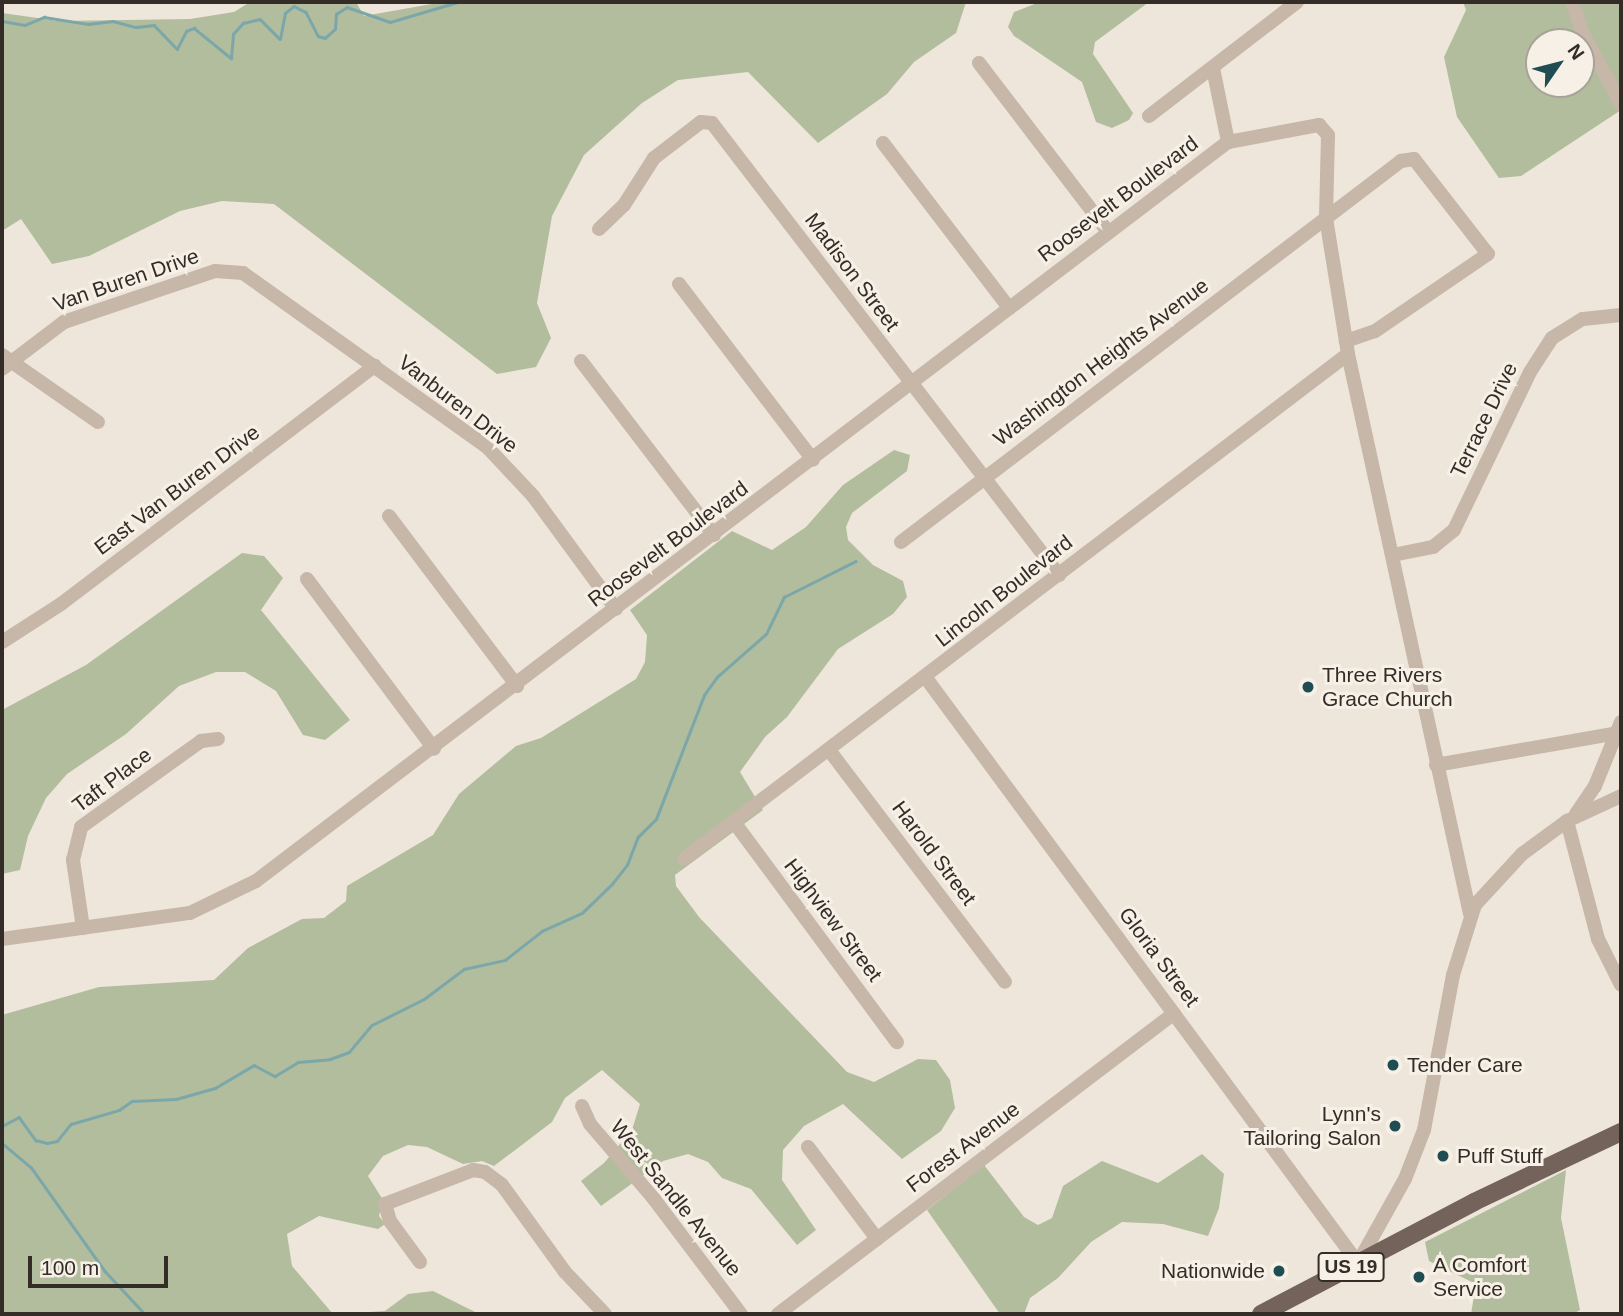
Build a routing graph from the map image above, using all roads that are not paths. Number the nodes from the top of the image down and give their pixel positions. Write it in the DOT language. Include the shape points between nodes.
graph roads {
  1 [pos="1297,2"];
  2 [pos="1572,2"];
  3 [pos="979,63"];
  4 [pos="1213,68"];
  5 [pos="1621,104"];
  6 [pos="1149,116"];
  7 [pos="1228,142"];
  8 [pos="883,143"];
  9 [pos="1326,218"];
  10 [pos="599,229"];
  11 [pos="1108,233"];
  12 [pos="1488,254"];
  13 [pos="679,284"];
  14 [pos="1009,308"];
  15 [pos="1621,315"];
  16 [pos="1347,348"];
  17 [pos="581,360"];
  18 [pos="5,361"];
  19 [pos="375,366"];
  20 [pos="911,385"];
  21 [pos="98,422"];
  22 [pos="813,460"];
  23 [pos="984,478"];
  24 [pos="389,516"];
  25 [pos="714,535"];
  26 [pos="901,542"];
  27 [pos="1393,555"];
  28 [pos="1059,575"];
  29 [pos="307,579"];
  30 [pos="616,609"];
  31 [pos="2,642"];
  32 [pos="926,678"];
  33 [pos="517,686"];
  34 [pos="1619,727"];
  35 [pos="218,739"];
  36 [pos="434,750"];
  37 [pos="829,750"];
  38 [pos="1436,765"];
  39 [pos="1601,773"];
  40 [pos="1619,796"];
  41 [pos="1567,821"];
  42 [pos="734,822"];
  43 [pos="684,859"];
  44 [pos="1473,909"];
  45 [pos="83,928"];
  46 [pos="2,939"];
  47 [pos="1006,982"];
  48 [pos="1621,985"];
  49 [pos="1174,1013"];
  50 [pos="897,1042"];
  51 [pos="583,1106"];
  52 [pos="1621,1132"];
  53 [pos="808,1147"];
  54 [pos="877,1239"];
  55 [pos="420,1262"];
  56 [pos="1357,1263"];
  57 [pos="605,1314"];
  58 [pos="741,1314"];
  59 [pos="778,1314"];
  60 [pos="1263,1314"];
  1 -- 4 [label="street"];
  2 -- 5 [label="street" via="1583,34"];
  3 -- 11 [label="street"];
  4 -- 6 [label="street"];
  4 -- 7 [label="street"];
  7 -- 9 [label="street, Roosevelt Boulevard" via="1312,125 1324,128 1328,135"];
  7 -- 11 [label="street, Roosevelt Boulevard"];
  8 -- 14 [label="street"];
  9 -- 12 [label="street, Washington Heights Avenue" via="1401,161 1414,159"];
  9 -- 16 [label="street"];
  9 -- 23 [label="street, Washington Heights Avenue"];
  10 -- 20 [label="street, Madison Street" via="624,205 654,158 701,122 712,123"];
  11 -- 14 [label="street, Roosevelt Boulevard"];
  12 -- 16 [label="street, Lincoln Boulevard"];
  13 -- 22 [label="street"];
  14 -- 20 [label="street, Roosevelt Boulevard"];
  15 -- 27 [label="street, Terrace Drive" via="1583,319 1552,338 1530,372 1454,530 1433,547"];
  16 -- 27 [label="street"];
  16 -- 28 [label="street, Lincoln Boulevard"];
  17 -- 25 [label="street"];
  18 -- 19 [label="street, Van Buren Drive" via="64,322 215,271 234,270"];
  18 -- 21 [label="street"];
  19 -- 30 [label="street, Vanburen Drive" via="503,463 533,496"];
  19 -- 31 [label="street, East Van Buren Drive" via="61,604"];
  20 -- 22 [label="street, Roosevelt Boulevard"];
  20 -- 23 [label="street, Madison Street"];
  22 -- 25 [label="street, Roosevelt Boulevard"];
  23 -- 26 [label="street, Washington Heights Avenue"];
  23 -- 28 [label="street, Madison Street"];
  24 -- 33 [label="street"];
  25 -- 30 [label="street, Roosevelt Boulevard"];
  27 -- 38 [label="street"];
  28 -- 32 [label="street, Lincoln Boulevard"];
  29 -- 36 [label="street"];
  30 -- 33 [label="street, Roosevelt Boulevard"];
  32 -- 37 [label="street, Lincoln Boulevard"];
  32 -- 49 [label="street, Gloria Street"];
  33 -- 36 [label="street, Roosevelt Boulevard"];
  34 -- 38 [label="street"];
  34 -- 39 [label="street"];
  35 -- 45 [label="street, Taft Place" via="201,741 81,827 73,859"];
  36 -- 45 [label="street, Roosevelt Boulevard" via="227,898 190,913"];
  37 -- 42 [label="street, Lincoln Boulevard"];
  37 -- 47 [label="street, Harold Street"];
  38 -- 44 [label="street"];
  39 -- 40 [label="street"];
  39 -- 41 [label="street" via="1584,804"];
  40 -- 41 [label="street"];
  41 -- 44 [label="street" via="1513,861"];
  41 -- 48 [label="street" via="1598,939"];
  42 -- 43 [label="street, Lincoln Boulevard"];
  42 -- 50 [label="street, Highview Street"];
  44 -- 56 [label="street" via="1453,975 1421,1139 1405,1179"];
  45 -- 46 [label="street, Roosevelt Boulevard"];
  49 -- 54 [label="street, Forest Avenue"];
  49 -- 56 [label="street, Gloria Street"];
  51 -- 58 [label="street, West Sandle Avenue" via="590,1124"];
  52 -- 56 [label="main road, US 19"];
  53 -- 54 [label="street"];
  54 -- 59 [label="street, Forest Avenue"];
  55 -- 57 [label="street" via="390,1221 384,1204 473,1170 493,1176 565,1272"];
  56 -- 60 [label="main road, US 19"];
}
